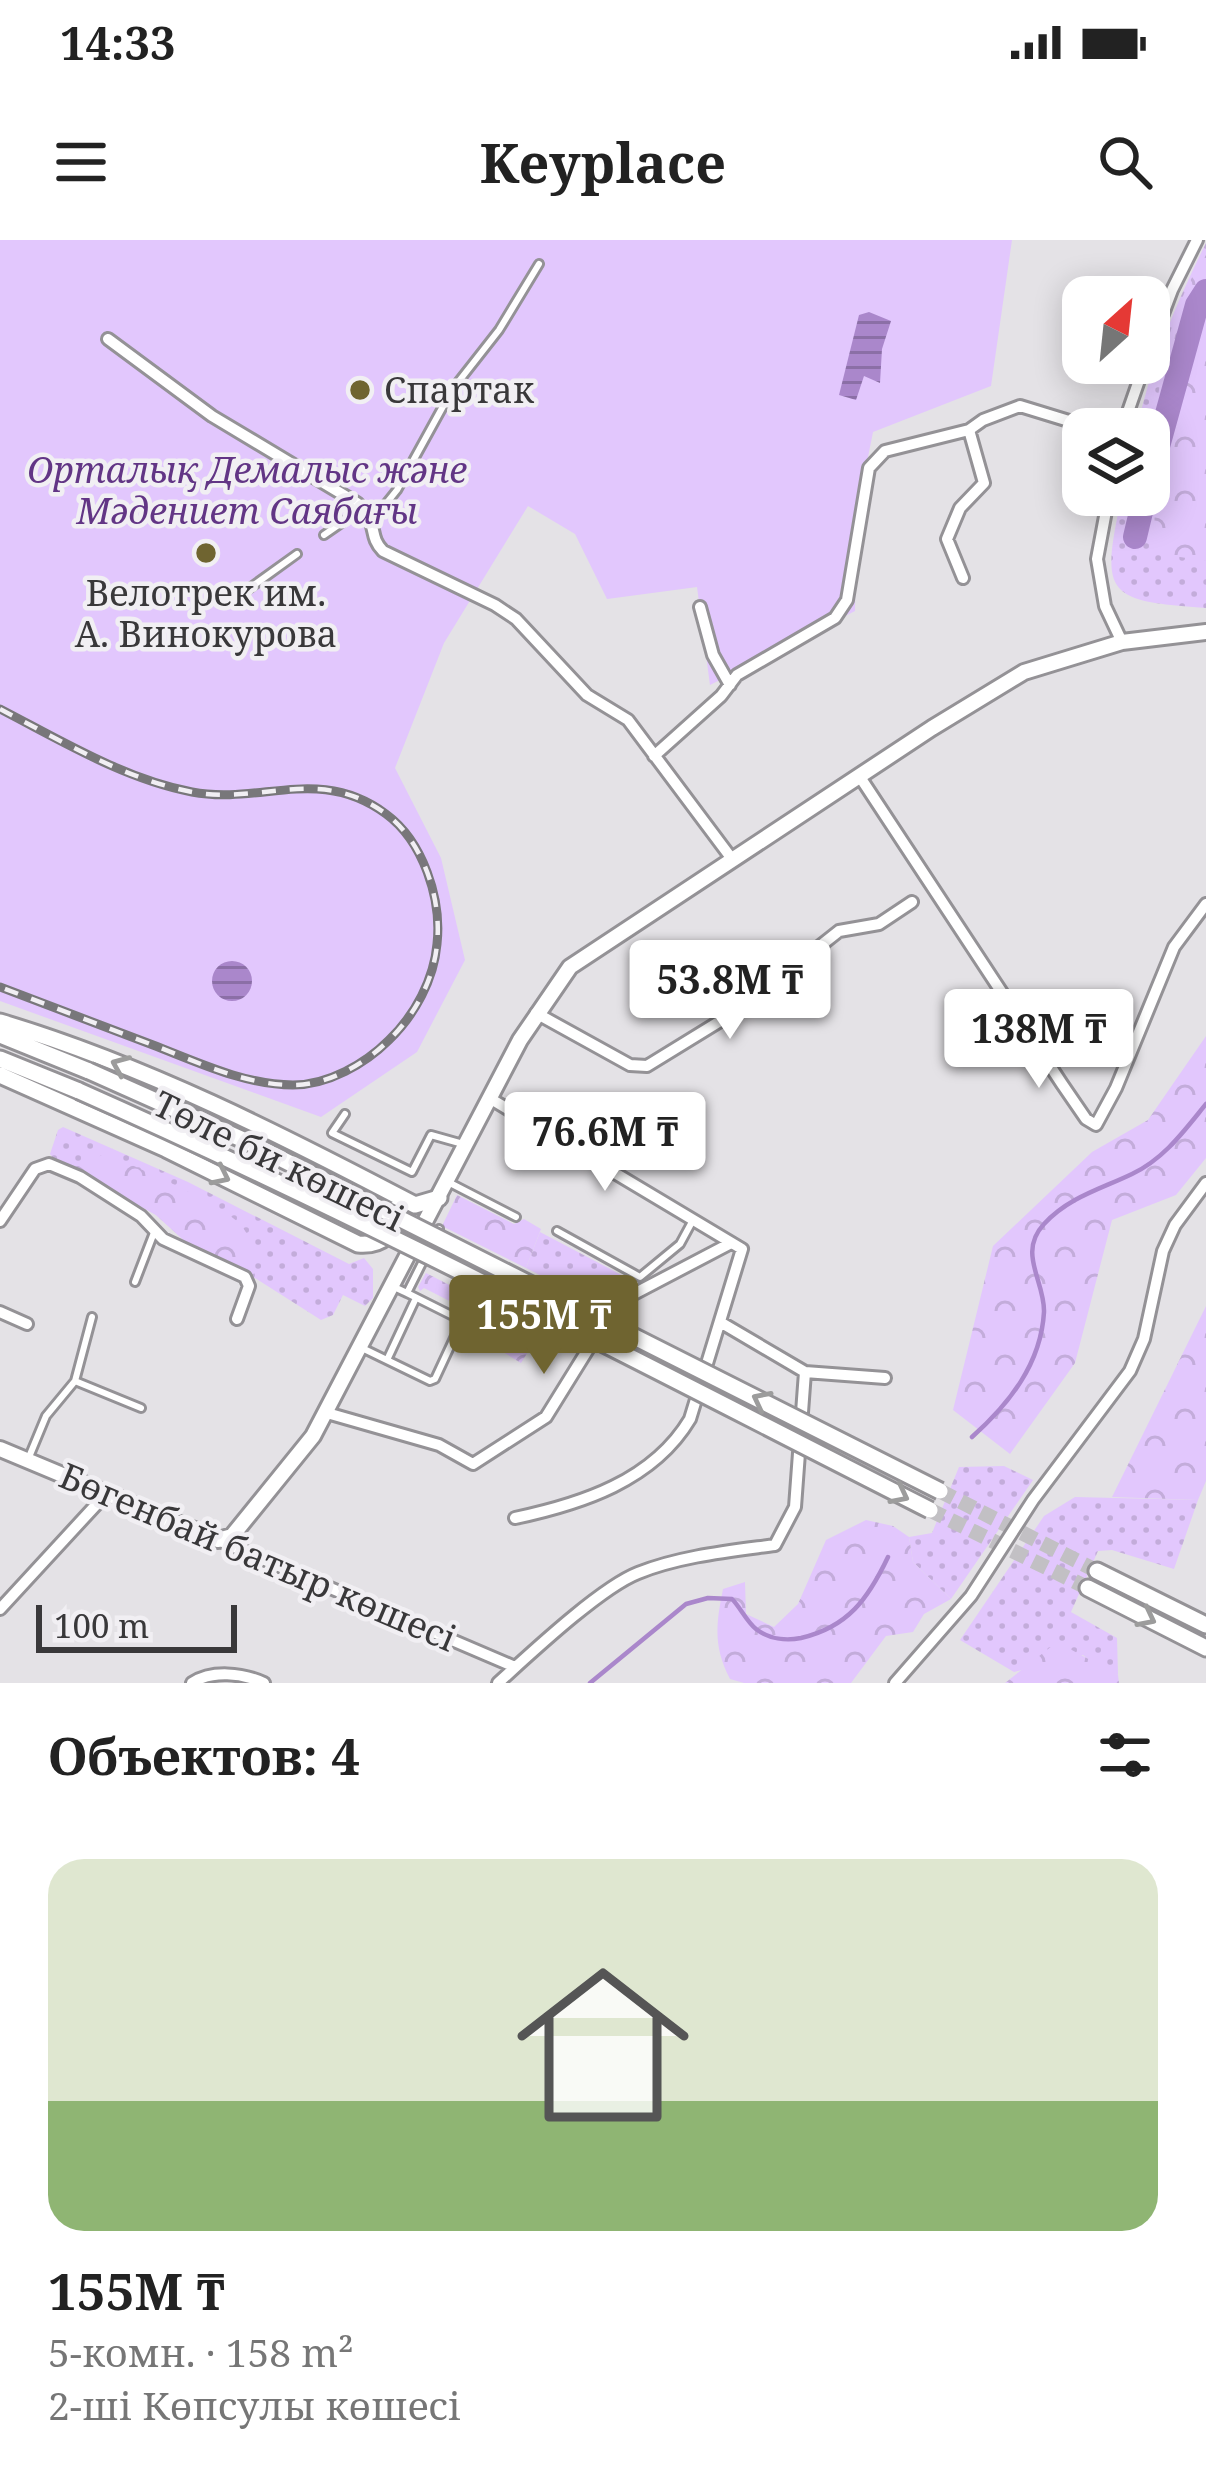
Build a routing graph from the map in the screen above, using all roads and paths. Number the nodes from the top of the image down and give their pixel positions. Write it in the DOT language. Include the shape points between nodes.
graph roads {
  1 [pos="1196,240"];
  2 [pos="539,263"];
  3 [pos="1170,301"];
  4 [pos="108,340"];
  5 [pos="1062,419"];
  6 [pos="969,430"];
  7 [pos="363,508"];
  8 [pos="1105,516"];
  9 [pos="374,520"];
  10 [pos="324,535"];
  11 [pos="297,554"];
  12 [pos="963,578"];
  13 [pos="229,603"];
  14 [pos="700,607"];
  15 [pos="1206,632"];
  16 [pos="1122,642"];
  17 [pos="730,685"];
  18 [pos="654,756"];
  19 [pos="860,776"];
  20 [pos="732,860"];
  21 [pos="912,902"];
  22 [pos="1206,904"];
  23 [pos="536,1012"];
  24 [pos="0,1022"];
  25 [pos="0,1035"];
  26 [pos="0,1059"];
  27 [pos="0,1075"];
  28 [pos="491,1099"];
  29 [pos="345,1114"];
  30 [pos="467,1145"];
  31 [pos="448,1182"];
  32 [pos="1206,1183"];
  33 [pos="392,1193"];
  34 [pos="439,1198"];
  35 [pos="516,1217"];
  36 [pos="693,1220"];
  37 [pos="0,1221"];
  38 [pos="439,1229"];
  39 [pos="154,1230"];
  40 [pos="557,1231"];
  41 [pos="731,1243"];
  42 [pos="135,1282"];
  43 [pos="400,1290"];
  44 [pos="416,1298"];
  45 [pos="0,1312"];
  46 [pos="92,1316"];
  47 [pos="237,1319"];
  48 [pos="720,1322"];
  49 [pos="27,1324"];
  50 [pos="362,1348"];
  51 [pos="386,1360"];
  52 [pos="806,1372"];
  53 [pos="885,1378"];
  54 [pos="75,1381"];
  55 [pos="141,1408"];
  56 [pos="327,1413"];
  57 [pos="0,1449"];
  58 [pos="28,1460"];
  59 [pos="940,1491"];
  60 [pos="107,1493"];
  61 [pos="930,1510"];
  62 [pos="514,1518"];
  63 [pos="218,1540"];
  64 [pos="1097,1570"];
  65 [pos="1088,1588"];
  66 [pos="0,1609"];
  67 [pos="1206,1625"];
  68 [pos="1206,1648"];
  69 [pos="515,1667"];
  70 [pos="192,1683"];
  71 [pos="264,1683"];
  72 [pos="498,1683"];
  73 [pos="895,1683"];
  1 -- 3 [label="street"];
  2 -- 9 [label="lane"];
  4 -- 7 [label="street" via="212,416"];
  5 -- 6 [label="street" via="1020,406"];
  6 -- 12 [label="street" via="984,482 947,539"];
  6 -- 17 [label="street" via="885,451 869,468 847,600 835,618"];
  7 -- 9 [label="street"];
  7 -- 10 [label="lane"];
  8 -- 16 [label="street" via="1097,560"];
  9 -- 18 [label="street" via="383,551 516,619 587,694 628,720"];
  11 -- 13 [label="lane"];
  14 -- 17 [label="street"];
  15 -- 16 [label="street"];
  16 -- 19 [label="street" via="1024,672"];
  17 -- 18 [label="street"];
  18 -- 20 [label="street"];
  19 -- 20 [label="street"];
  19 -- 22 [label="street" via="1096,1125 1174,947"];
  20 -- 23 [label="street" via="570,967"];
  21 -- 23 [label="street" via="879,924 839,931 742,1007 647,1066 629,1065"];
  23 -- 28 [label="street"];
  33 -- 24 [label="main road, one-way" via="210,1104"];
  59 -- 25 [label="main road, Төле би көшесі, one-way, bridge" via="248,1142"];
  26 -- 61 [label="main road, Төле би көшесі, one-way, bridge" via="296,1190"];
  27 -- 33 [label="main road, one-way" via="358,1244 380,1243 391,1233 398,1212"];
  28 -- 30 [label="street"];
  28 -- 36 [label="street"];
  29 -- 30 [label="lane" via="332,1132 412,1172 431,1135"];
  30 -- 31 [label="street"];
  31 -- 34 [label="street"];
  31 -- 35 [label="lane"];
  32 -- 73 [label="street" via="1163,1251 1130,1371 971,1596"];
  33 -- 34 [label="main road" via="415,1205"];
  34 -- 43 [label="street"];
  36 -- 40 [label="lane" via="680,1244 640,1277"];
  36 -- 41 [label="street"];
  37 -- 39 [label="street" via="35,1168 49,1164"];
  38 -- 43 [label="lane"];
  39 -- 42 [label="lane"];
  39 -- 47 [label="street" via="245,1277"];
  41 -- 48 [label="street" via="742,1249"];
  41 -- 56 [label="street" via="628,1297 546,1417 473,1464 439,1445"];
  43 -- 44 [label="lane"];
  43 -- 50 [label="street"];
  44 -- 51 [label="lane"];
  44 -- 51 [label="lane" via="466,1323 435,1379"];
  45 -- 49 [label="street"];
  46 -- 54 [label="lane"];
  48 -- 52 [label="street"];
  48 -- 62 [label="street" via="676,1442 635,1475 571,1506"];
  50 -- 51 [label="lane"];
  50 -- 56 [label="street"];
  52 -- 53 [label="street"];
  52 -- 69 [label="street" via="795,1508 775,1545 636,1574"];
  54 -- 55 [label="lane"];
  54 -- 58 [label="lane" via="46,1416"];
  56 -- 63 [label="street" via="248,1521"];
  57 -- 58 [label="street, Бөгенбай батыр көшесі"];
  58 -- 60 [label="street, Бөгенбай батыр көшесі"];
  60 -- 63 [label="street, Бөгенбай батыр көшесі"];
  60 -- 66 [label="street"];
  63 -- 69 [label="street, Бөгенбай батыр көшесі"];
  64 -- 67 [label="main road"];
  65 -- 68 [label="main road, one-way"];
  69 -- 72 [label="street"];
  70 -- 71 [label="street" via="206,1674"];
}
